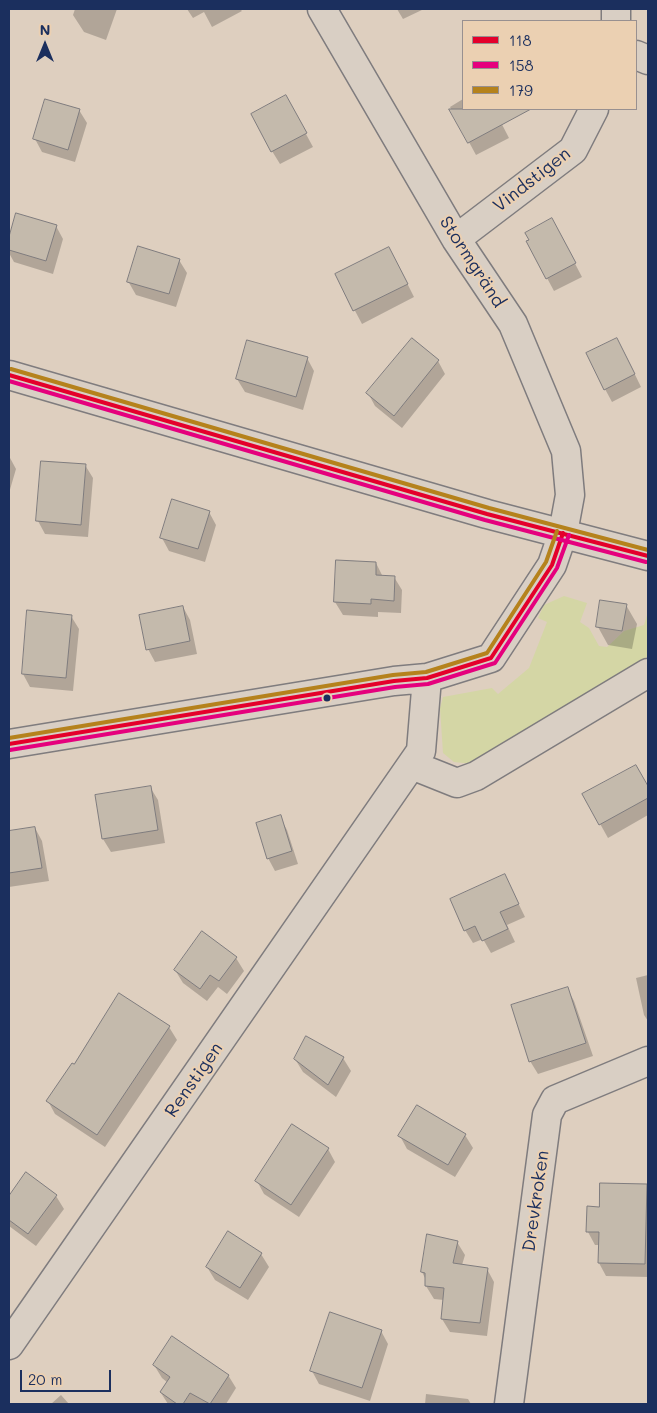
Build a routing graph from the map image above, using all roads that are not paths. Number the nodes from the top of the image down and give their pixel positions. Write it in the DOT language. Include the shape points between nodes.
graph roads {
  1 [pos="322,9"];
  2 [pos="593,110"];
  3 [pos="456,239"];
  4 [pos="9,375"];
  5 [pos="563,533"];
  6 [pos="648,556"];
  7 [pos="648,673"];
  8 [pos="427,678"];
  9 [pos="9,744"];
  10 [pos="412,765"];
  11 [pos="648,1061"];
  12 [pos="9,1345"];
  13 [pos="509,1404"];
  1 -- 3 [label="street, Stormgränd"];
  2 -- 3 [label="street, Vindstigen" via="573,150"];
  3 -- 5 [label="street, Stormgränd" via="512,324 566,451 570,495"];
  4 -- 5 [label="street"];
  5 -- 6 [label="street"];
  5 -- 8 [label="street, Stormgränd" via="552,565 491,658"];
  7 -- 10 [label="street" via="476,776 457,783"];
  8 -- 9 [label="street, Stormgränd" via="394,680"];
  8 -- 10 [label="street, Renstigen" via="421,751"];
  10 -- 12 [label="street, Renstigen"];
  11 -- 13 [label="street, Drevkroken" via="555,1100 547,1115"];
}
